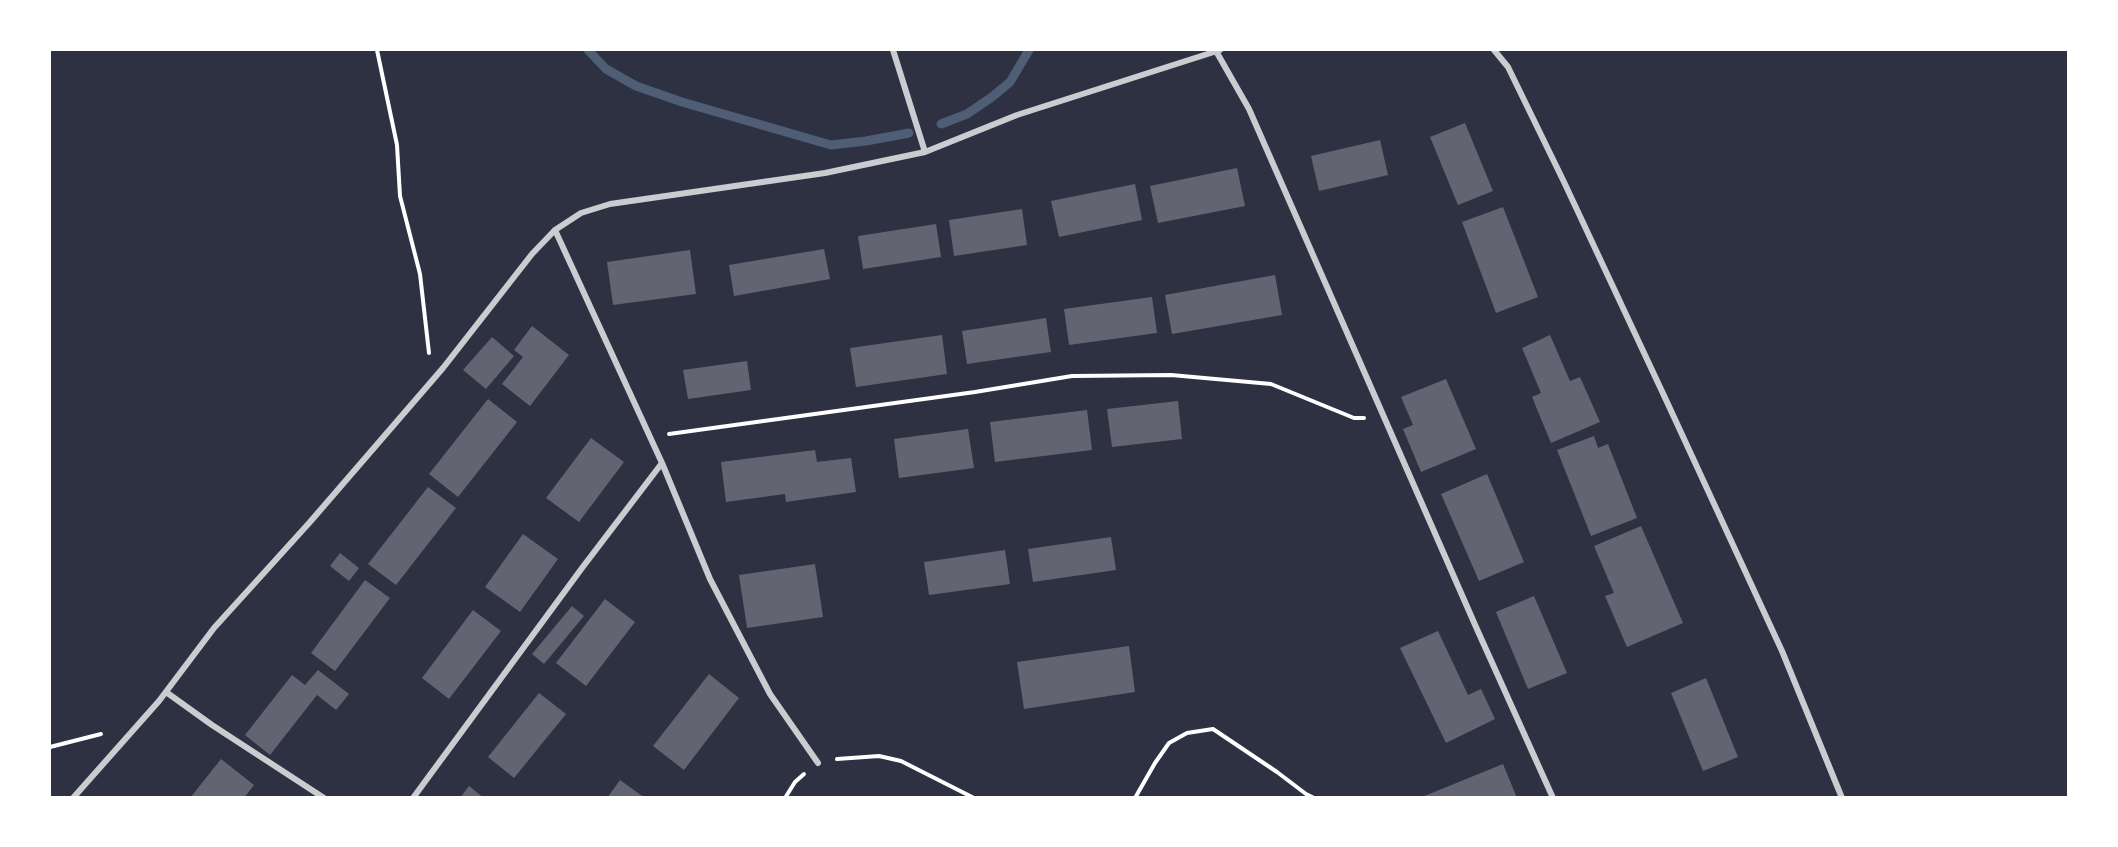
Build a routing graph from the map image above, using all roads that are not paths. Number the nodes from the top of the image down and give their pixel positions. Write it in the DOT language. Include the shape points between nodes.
graph roads {
  1 [pos="893,50"];
  2 [pos="1218,50"];
  3 [pos="1494,50"];
  4 [pos="925,152"];
  5 [pos="555,230"];
  6 [pos="662,463"];
  7 [pos="166,692"];
  8 [pos="818,763"];
  9 [pos="73,798"];
  10 [pos="324,798"];
  11 [pos="413,798"];
  12 [pos="1553,798"];
  13 [pos="1842,798"];
  1 -- 4 [label="street"];
  2 -- 4 [label="street" via="1017,115"];
  2 -- 12 [label="street" via="1249,109"];
  3 -- 13 [label="street" via="1508,68 1554,161 1667,402 1782,651"];
  4 -- 5 [label="street" via="825,172 610,204 581,213"];
  5 -- 6 [label="street"];
  5 -- 7 [label="street" via="443,368 214,628"];
  6 -- 8 [label="street" via="710,579 770,694"];
  6 -- 11 [label="street"];
  7 -- 9 [label="street"];
  7 -- 10 [label="street"];
}
